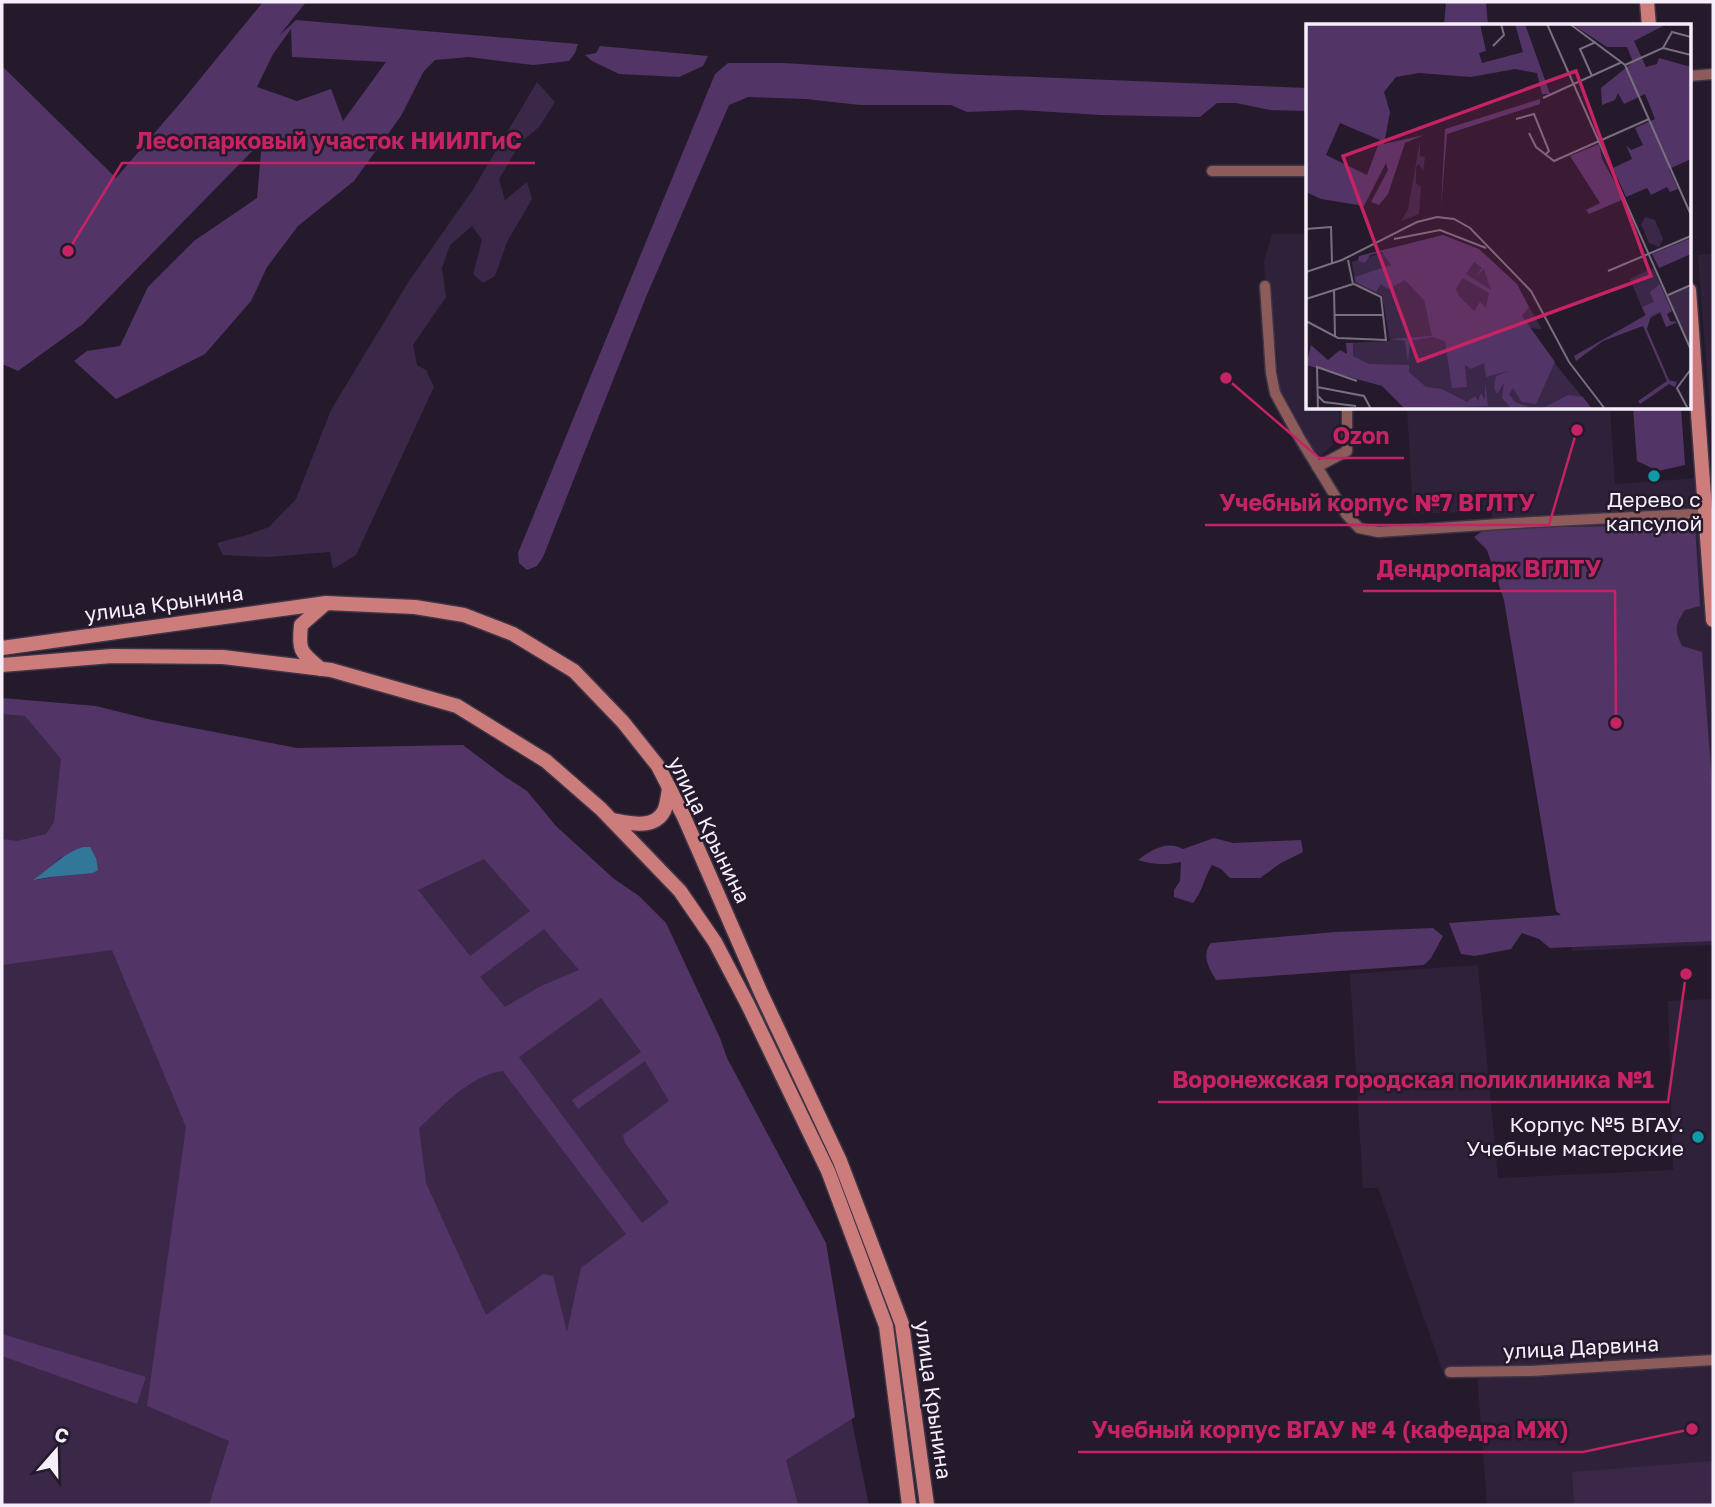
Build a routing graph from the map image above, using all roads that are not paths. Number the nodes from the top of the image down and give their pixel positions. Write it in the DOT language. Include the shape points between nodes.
graph roads {
  1 [pos="1647,2"];
  2 [pos="1649,24"];
  3 [pos="1713,75"];
  4 [pos="1690,76"];
  5 [pos="1212,171"];
  6 [pos="1306,172"];
  7 [pos="1265,286"];
  8 [pos="1690,300"];
  9 [pos="1347,410"];
  10 [pos="1317,467"];
  11 [pos="1710,514"];
  12 [pos="326,604"];
  13 [pos="1713,620"];
  14 [pos="2,648"];
  15 [pos="2,664"];
  16 [pos="322,669"];
  17 [pos="669,788"];
  18 [pos="612,820"];
  19 [pos="1713,1360"];
  20 [pos="1450,1372"];
  21 [pos="909,1505"];
  22 [pos="927,1505"];
  1 -- 2 [label="main road"];
  3 -- 4 [label="street"];
  5 -- 6 [label="street"];
  7 -- 10 [label="street" via="1275,393"];
  8 -- 11 [label="main road"];
  9 -- 10 [label="street" via="1347,451"];
  10 -- 11 [label="street" via="1359,528 1378,532"];
  11 -- 13 [label="main road"];
  12 -- 14 [label="main road, улица Крынина"];
  12 -- 16 [label="main road" via="301,625 299,644"];
  12 -- 17 [label="main road, улица Крынина" via="415,607 464,615 513,634 574,671 658,765"];
  15 -- 16 [label="main road, улица Крынина" via="112,656 223,657"];
  16 -- 18 [label="main road, улица Крынина" via="457,706 546,761"];
  17 -- 18 [label="main road" via="665,810 654,821"];
  17 -- 22 [label="main road, улица Крынина" via="840,1161 902,1324"];
  18 -- 21 [label="main road, улица Крынина" via="680,891 715,942 828,1171 886,1326"];
  19 -- 20 [label="street, улица Дарвина"];
}
